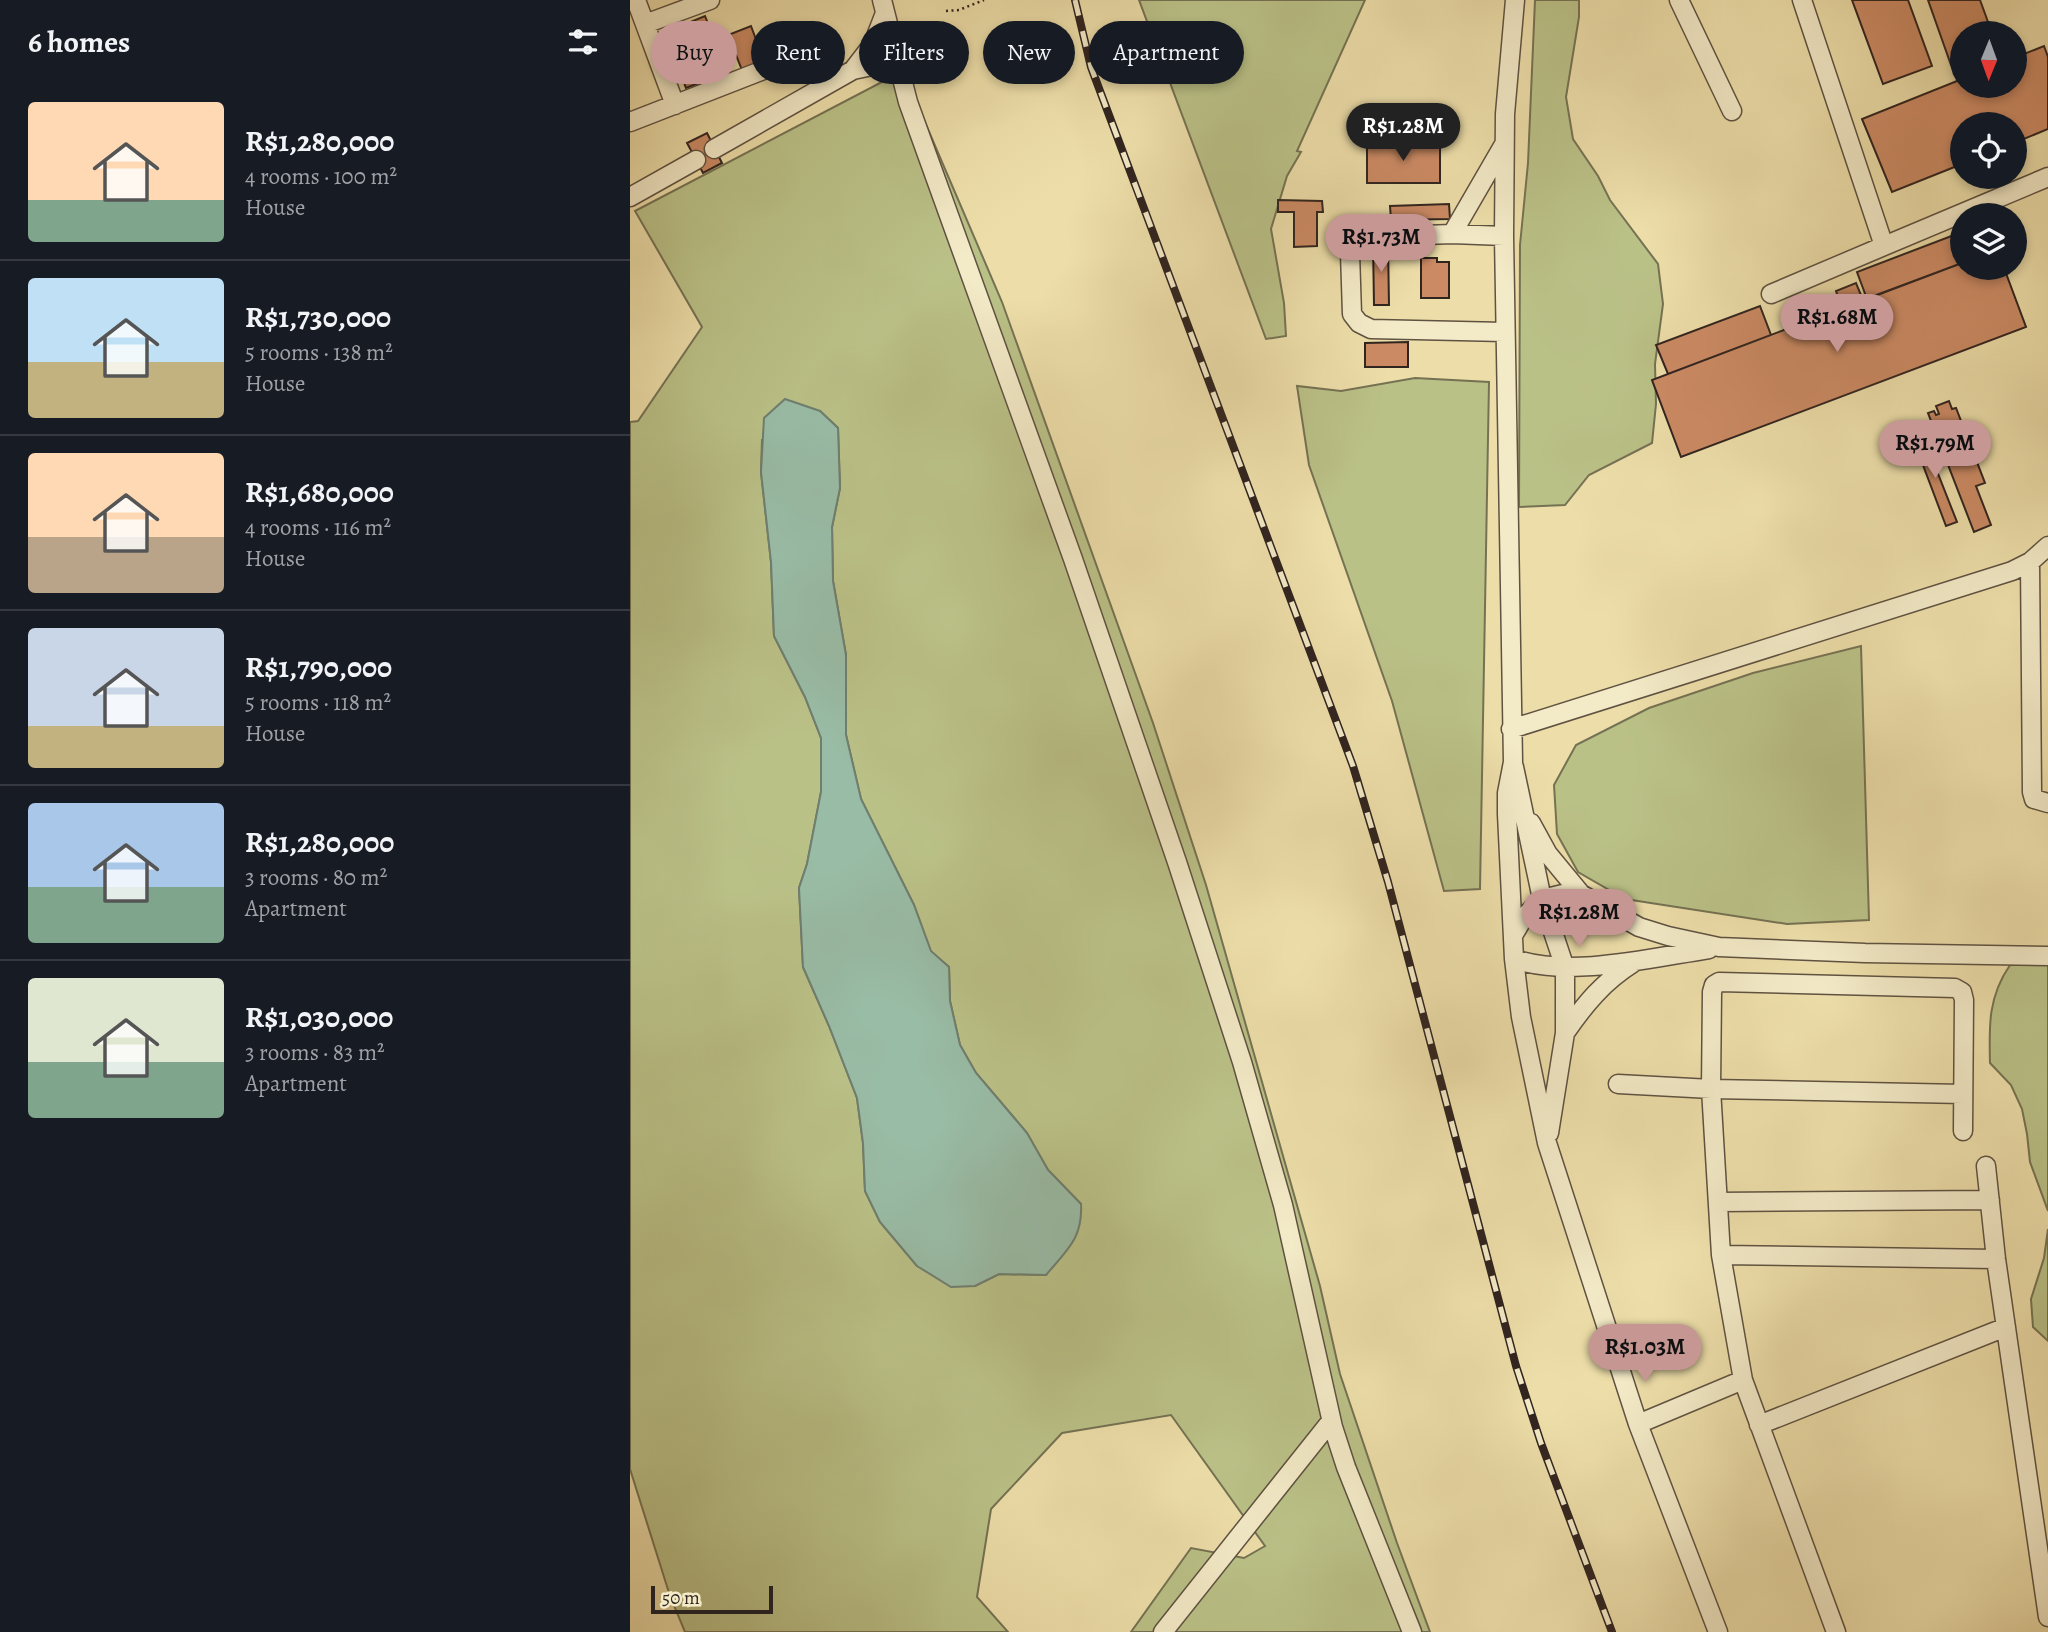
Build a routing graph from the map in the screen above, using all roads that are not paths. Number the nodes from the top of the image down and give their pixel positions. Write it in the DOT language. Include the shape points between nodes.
graph roads {
  1 [pos="636,0"];
  2 [pos="710,0"];
  3 [pos="1515,0"];
  4 [pos="1679,0"];
  5 [pos="1802,0"];
  6 [pos="883,7"];
  7 [pos="645,24"];
  8 [pos="859,69"];
  9 [pos="853,70"];
  10 [pos="751,75"];
  11 [pos="903,84"];
  12 [pos="675,105"];
  13 [pos="1732,111"];
  14 [pos="630,122"];
  15 [pos="1505,143"];
  16 [pos="715,149"];
  17 [pos="696,160"];
  18 [pos="2048,177"];
  19 [pos="630,197"];
  20 [pos="1452,234"];
  21 [pos="1504,236"];
  22 [pos="1884,246"];
  23 [pos="1771,294"];
  24 [pos="1504,332"];
  25 [pos="2048,546"];
  26 [pos="2030,562"];
  27 [pos="1511,729"];
  28 [pos="1513,762"];
  29 [pos="1522,800"];
  30 [pos="2048,803"];
  31 [pos="1581,894"];
  32 [pos="1542,899"];
  33 [pos="1514,934"];
  34 [pos="1719,947"];
  35 [pos="2048,956"];
  36 [pos="1514,959"];
  37 [pos="1637,960"];
  38 [pos="1564,968"];
  39 [pos="1566,1033"];
  40 [pos="1618,1084"];
  41 [pos="1711,1089"];
  42 [pos="1963,1094"];
  43 [pos="1963,1131"];
  44 [pos="1547,1143"];
  45 [pos="1986,1166"];
  46 [pos="1990,1200"];
  47 [pos="1718,1202"];
  48 [pos="1721,1255"];
  49 [pos="1996,1259"];
  50 [pos="2006,1327"];
  51 [pos="1743,1380"];
  52 [pos="1331,1421"];
  53 [pos="1638,1424"];
  54 [pos="1759,1425"];
  55 [pos="2048,1617"];
  56 [pos="1163,1632"];
  57 [pos="1412,1632"];
  58 [pos="1718,1632"];
  59 [pos="1836,1632"];
  1 -- 7 [label="street"];
  2 -- 7 [label="street"];
  3 -- 15 [label="street"];
  4 -- 13 [label="street"];
  5 -- 22 [label="street"];
  6 -- 9 [label="street" via="873,44"];
  7 -- 12 [label="street"];
  8 -- 9 [label="street"];
  9 -- 16 [label="street"];
  10 -- 12 [label="street"];
  11 -- 52 [label="street" via="1076,568 1242,1062 1283,1205"];
  12 -- 14 [label="street"];
  15 -- 20 [label="street"];
  15 -- 21 [label="street"];
  17 -- 19 [label="street"];
  18 -- 22 [label="street"];
  20 -- 21 [label="street"];
  20 -- 24 [label="street" via="1368,237 1356,242 1350,253 1352,314 1371,329"];
  21 -- 24 [label="street"];
  22 -- 23 [label="street"];
  24 -- 27 [label="street"];
  25 -- 26 [label="street"];
  26 -- 27 [label="street"];
  26 -- 30 [label="street" via="2032,792 2034,799"];
  27 -- 28 [label="street"];
  28 -- 29 [label="street"];
  28 -- 33 [label="street" via="1507,814"];
  29 -- 31 [label="street" via="1548,854"];
  29 -- 32 [label="street"];
  31 -- 32 [label="street"];
  31 -- 34 [label="street" via="1639,927"];
  32 -- 33 [label="street"];
  32 -- 38 [label="street"];
  33 -- 36 [label="street"];
  34 -- 35 [label="street"];
  34 -- 37 [label="street"];
  36 -- 38 [label="street"];
  36 -- 44 [label="street" via="1527,1053"];
  37 -- 38 [label="street"];
  37 -- 39 [label="street" via="1599,988"];
  38 -- 39 [label="street"];
  39 -- 44 [label="street"];
  40 -- 41 [label="street"];
  41 -- 42 [label="street"];
  41 -- 42 [label="street" via="1712,992 1719,982 1955,988 1964,1000"];
  41 -- 47 [label="street"];
  42 -- 43 [label="street"];
  44 -- 53 [label="street"];
  45 -- 46 [label="street"];
  46 -- 47 [label="street"];
  46 -- 49 [label="street"];
  47 -- 48 [label="street"];
  48 -- 49 [label="street"];
  48 -- 51 [label="street"];
  49 -- 50 [label="street"];
  50 -- 54 [label="street"];
  50 -- 55 [label="street"];
  51 -- 53 [label="street"];
  51 -- 54 [label="street"];
  52 -- 56 [label="street"];
  52 -- 57 [label="street"];
  53 -- 58 [label="street"];
  54 -- 59 [label="street"];
}
